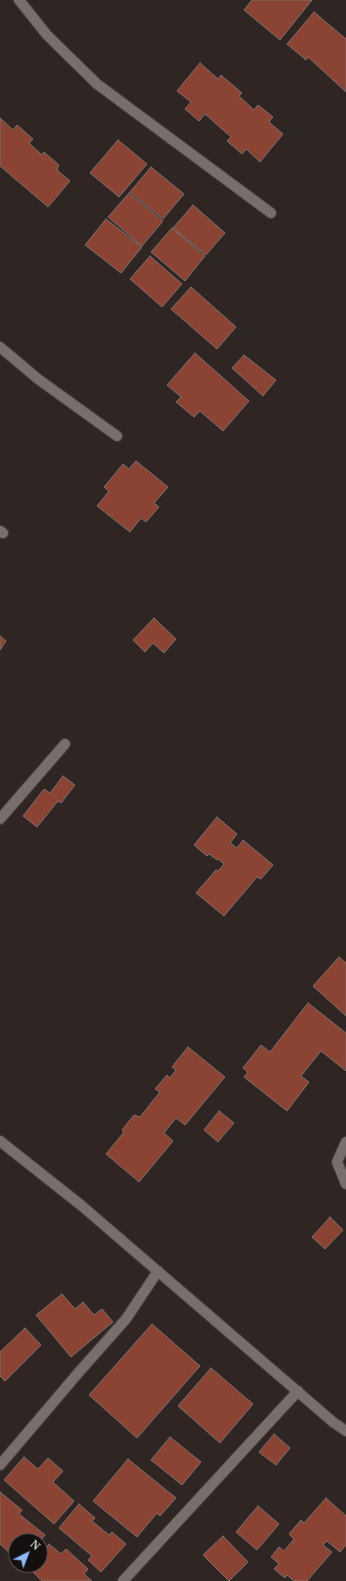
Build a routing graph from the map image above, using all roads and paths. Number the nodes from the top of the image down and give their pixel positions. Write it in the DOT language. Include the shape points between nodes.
graph roads {
  1 [pos="19,0"];
  2 [pos="271,213"];
  3 [pos="0,347"];
  4 [pos="117,436"];
  5 [pos="65,744"];
  6 [pos="0,820"];
  7 [pos="0,1141"];
  8 [pos="346,1142"];
  9 [pos="346,1184"];
  10 [pos="158,1271"];
  11 [pos="298,1391"];
  12 [pos="346,1431"];
  13 [pos="0,1465"];
  14 [pos="123,1581"];
  1 -- 2 [label="street" via="47,35 97,84"];
  3 -- 4 [label="street" via="38,379"];
  5 -- 6 [label="street"];
  7 -- 10 [label="street"];
  8 -- 9 [label="street" via="337,1162"];
  10 -- 11 [label="street"];
  10 -- 13 [label="street" via="126,1319"];
  11 -- 12 [label="street"];
  11 -- 14 [label="street"];
}
